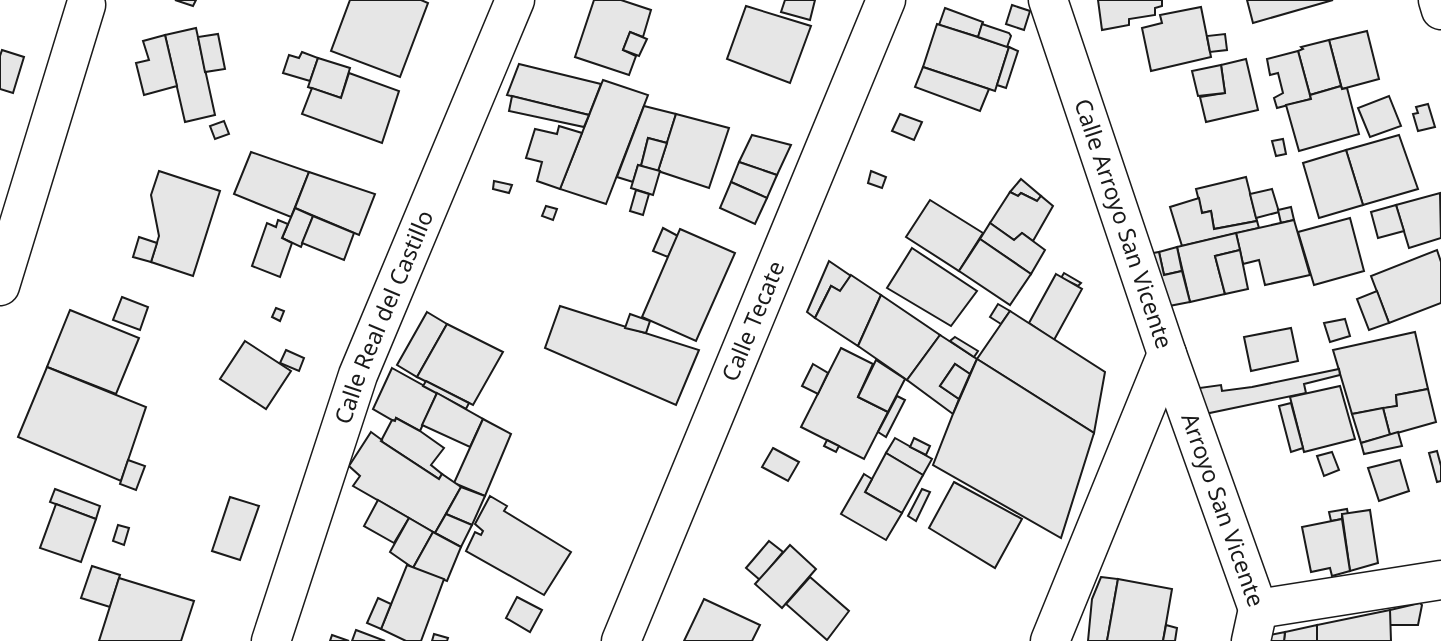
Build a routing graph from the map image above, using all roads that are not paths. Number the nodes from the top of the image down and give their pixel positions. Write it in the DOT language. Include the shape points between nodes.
graph roads {
  1 [pos="514,0"];
  2 [pos="886,0"];
  3 [pos="1048,0"];
  4 [pos="1438,0"];
  5 [pos="86,5"];
  6 [pos="1441,10"];
  7 [pos="0,286"];
  8 [pos="1167,354"];
  9 [pos="1441,580"];
  10 [pos="1254,625"];
  11 [pos="271,641"];
  12 [pos="621,641"];
  13 [pos="1050,641"];
  1 -- 11 [label="street, Calle Real del Castillo" via="358,375"];
  2 -- 12 [label="street, Calle Tecate"];
  3 -- 8 [label="street, Calle Arroyo San Vicente"];
  4 -- 6 [label="street"];
  5 -- 7 [label="street"];
  8 -- 10 [label="street, Arroyo San Vicente"];
  8 -- 13 [label="street, Calle Arroyo San Vicente"];
  9 -- 10 [label="street, Arroyo San Vicente"];
}
